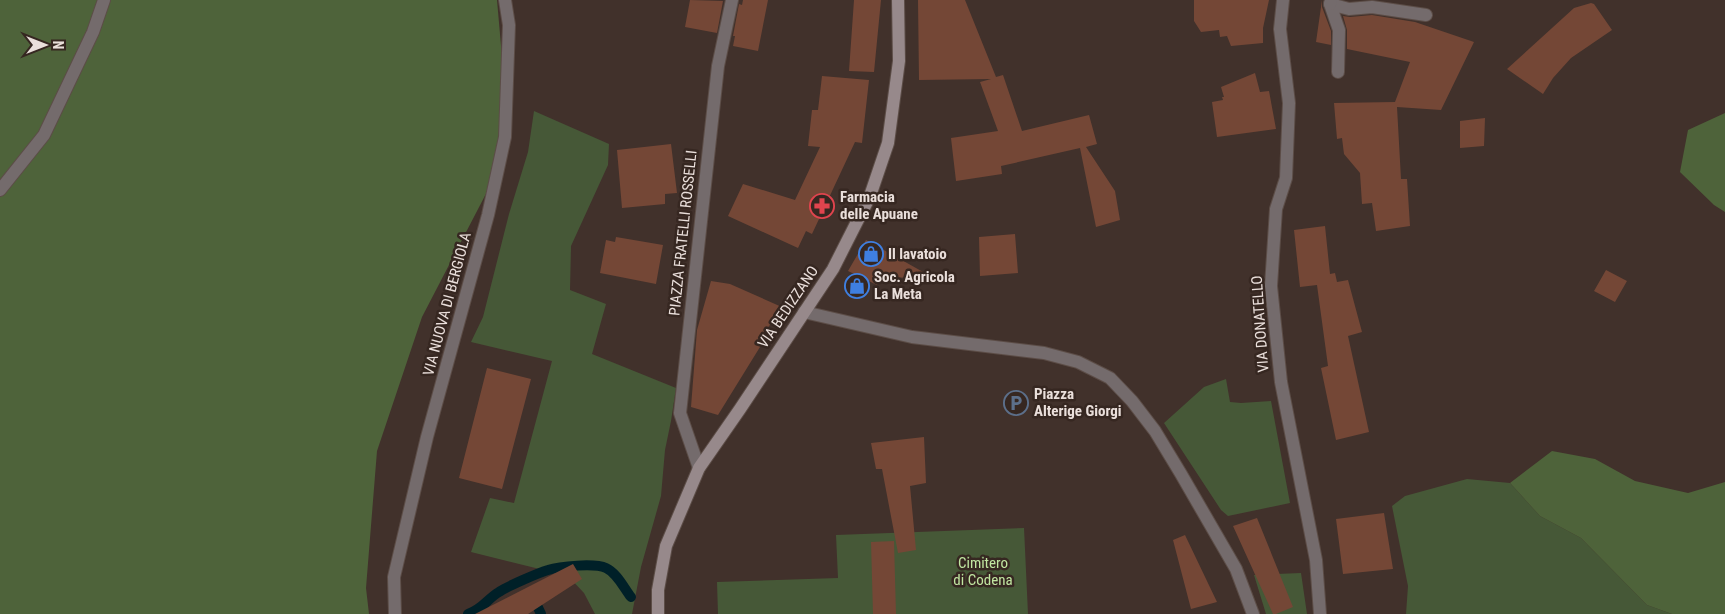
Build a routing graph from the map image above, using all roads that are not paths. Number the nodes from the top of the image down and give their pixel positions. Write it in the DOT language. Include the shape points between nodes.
graph roads {
  1 [pos="104,0"];
  2 [pos="505,0"];
  3 [pos="732,0"];
  4 [pos="898,0"];
  5 [pos="1283,0"];
  6 [pos="1330,2"];
  7 [pos="1426,15"];
  8 [pos="1338,72"];
  9 [pos="0,190"];
  10 [pos="804,312"];
  11 [pos="699,468"];
  12 [pos="395,614"];
  13 [pos="658,614"];
  14 [pos="1253,614"];
  15 [pos="1320,614"];
  1 -- 9 [label="street" via="94,32 44,135"];
  2 -- 12 [label="street, VIA NUOVA DI BERGIOLA" via="509,25 505,137 488,215 427,437 394,577"];
  3 -- 11 [label="street, PIAZZA FRATELLI ROSSELLI" via="718,66 680,414"];
  4 -- 10 [label="street, VIA BEDIZZANO" via="899,61 888,142 870,196 833,269"];
  5 -- 15 [label="street, VIA DONATELLO" via="1280,29 1289,103 1286,178 1276,209 1271,286 1281,382 1316,560"];
  6 -- 7 [label="street" via="1349,8 1372,7"];
  6 -- 8 [label="street" via="1339,30"];
  10 -- 11 [label="street, VIA BEDIZZANO"];
  10 -- 14 [label="street" via="912,337 1044,353 1078,362 1110,378 1155,431 1236,569"];
  11 -- 13 [label="street, VIA BEDIZZANO" via="666,546 658,590"];
}
